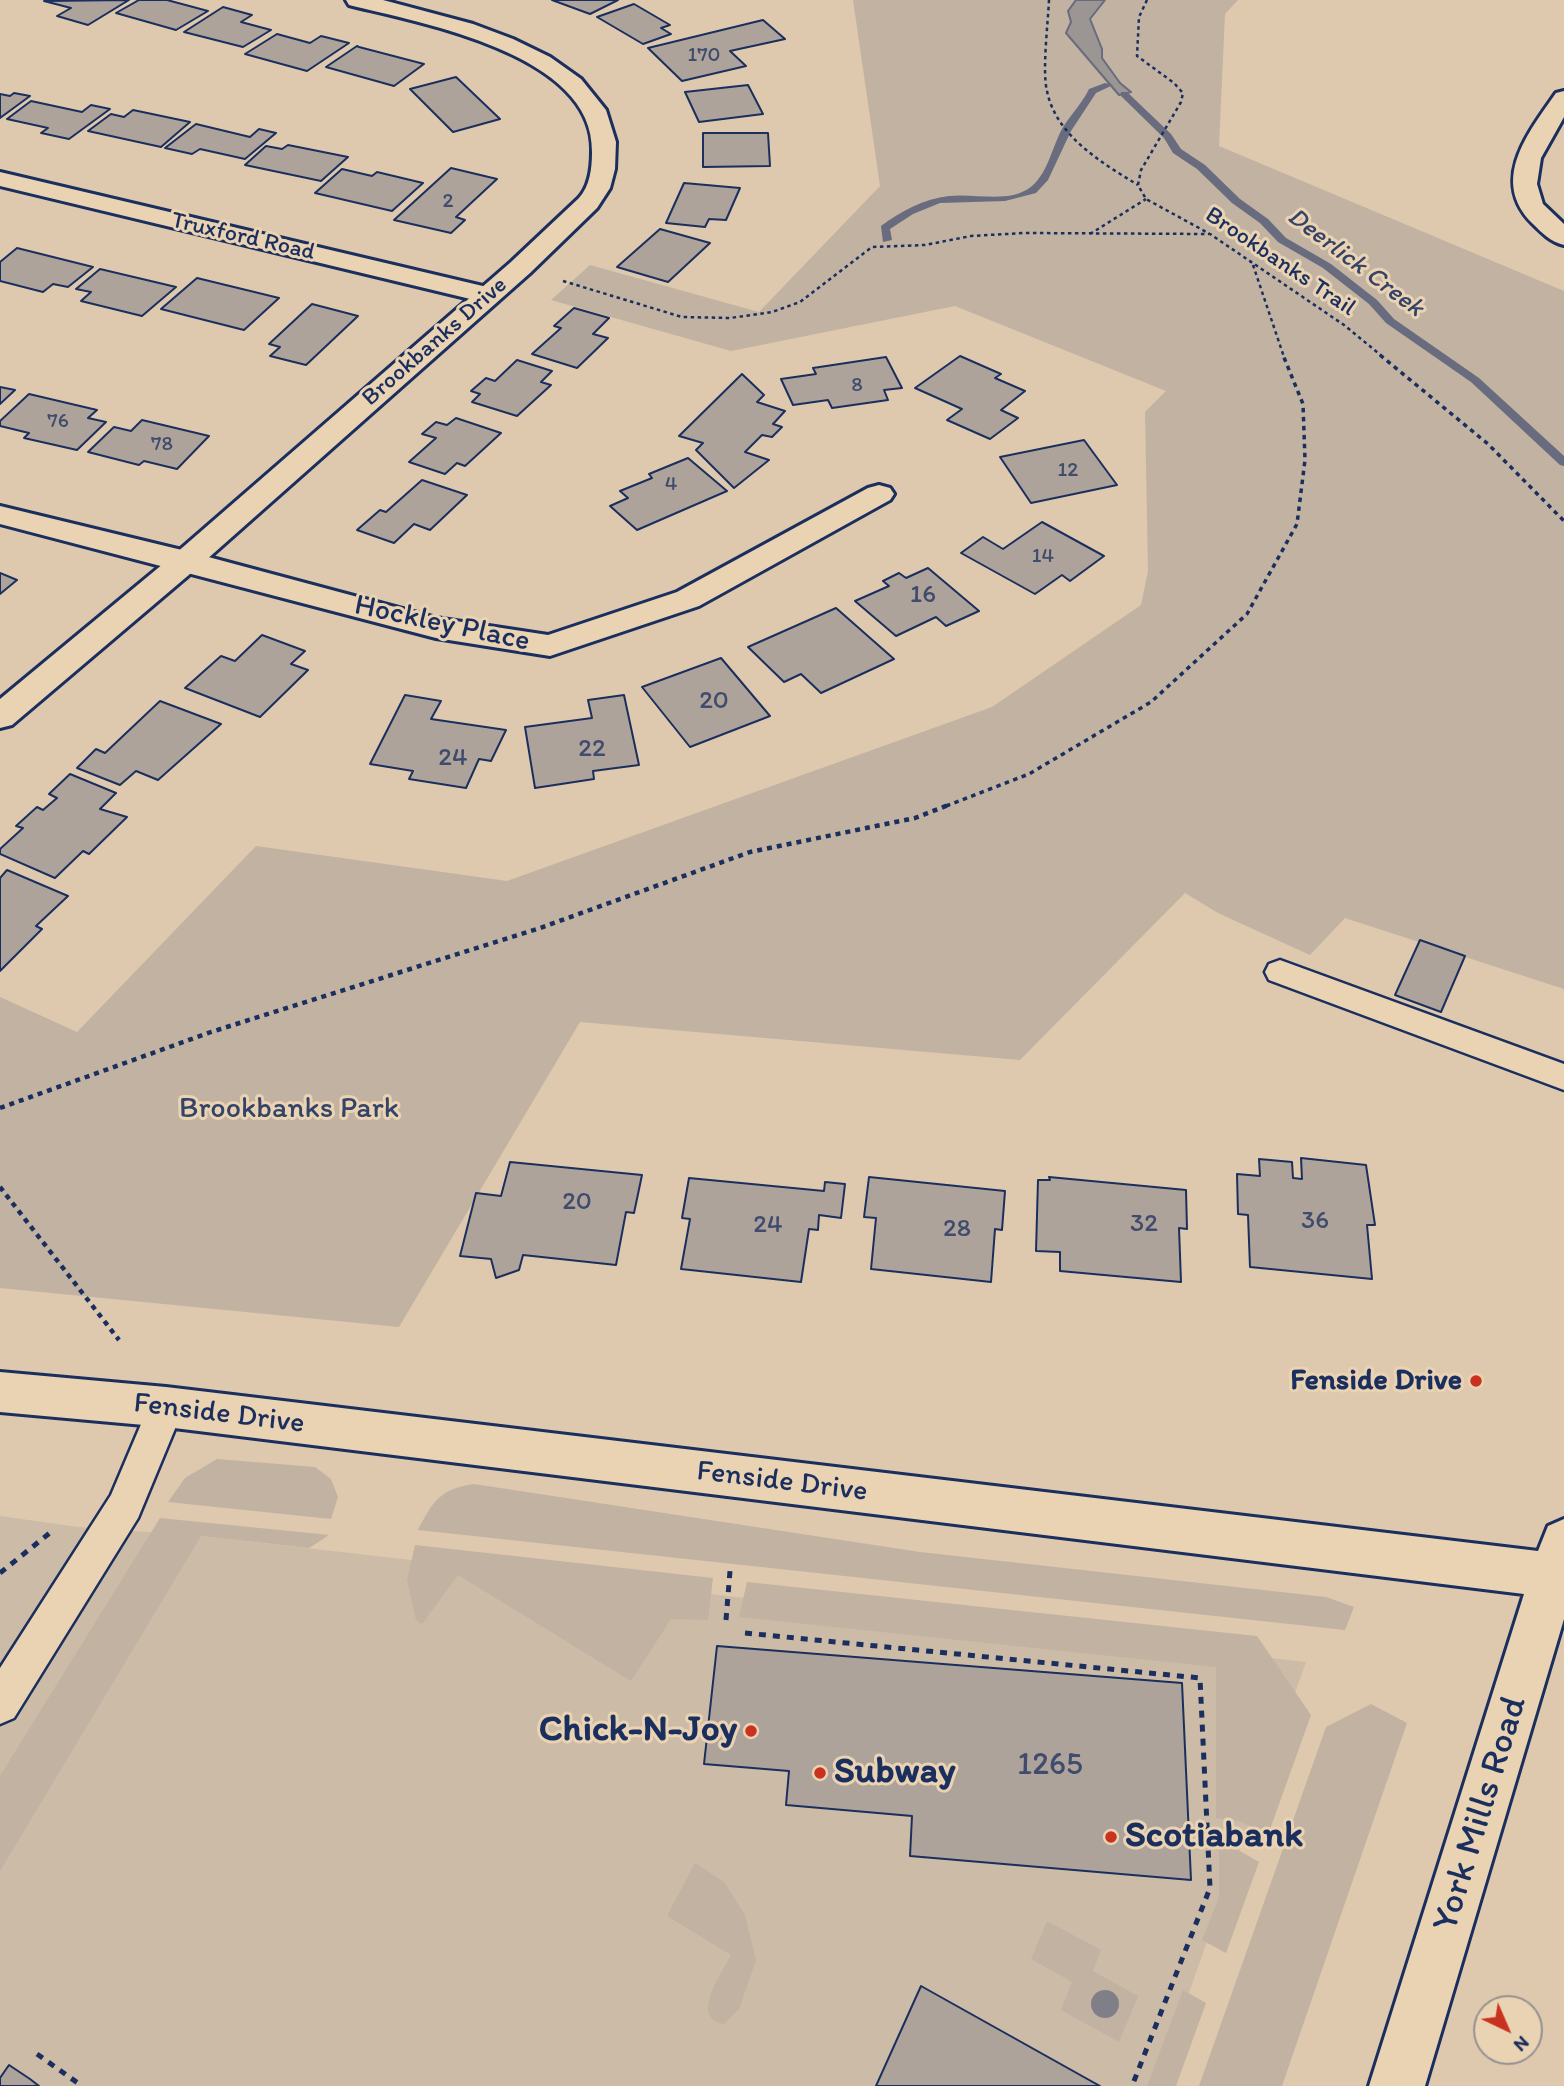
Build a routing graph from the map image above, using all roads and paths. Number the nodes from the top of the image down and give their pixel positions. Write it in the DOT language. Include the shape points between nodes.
graph roads {
  1 [pos="1049,0"];
  2 [pos="1147,0"];
  3 [pos="365,1"];
  4 [pos="1561,108"];
  5 [pos="0,179"];
  6 [pos="1138,185"];
  7 [pos="1146,199"];
  8 [pos="1090,234"];
  9 [pos="1210,234"];
  10 [pos="1564,237"];
  11 [pos="1253,265"];
  12 [pos="522,268"];
  13 [pos="487,295"];
  14 [pos="879,494"];
  15 [pos="0,515"];
  16 [pos="1564,521"];
  17 [pos="186,561"];
  18 [pos="0,717"];
  19 [pos="1280,972"];
  20 [pos="1564,1077"];
  21 [pos="0,1108"];
  22 [pos="0,1187"];
  23 [pos="119,1340"];
  24 [pos="0,1392"];
  25 [pos="166,1407"];
  26 [pos="53,1531"];
  27 [pos="1561,1564"];
  28 [pos="730,1571"];
  29 [pos="0,1573"];
  30 [pos="726,1620"];
  31 [pos="745,1633"];
  32 [pos="0,1704"];
  33 [pos="37,2054"];
  34 [pos="82,2086"];
  35 [pos="1132,2086"];
  36 [pos="1397,2086"];
  1 -- 6 [label="path" via="1046,90 1056,117 1076,142"];
  2 -- 6 [label="path" via="1139,17 1137,57 1183,93 1141,170"];
  3 -- 12 [label="street, Brookbanks Drive" via="510,45 567,77 590,103 603,128 605,158 595,195"];
  4 -- 10 [label="street" via="1525,165 1527,198"];
  5 -- 13 [label="street, Truxford Road"];
  6 -- 7 [label="path"];
  7 -- 8 [label="path"];
  7 -- 9 [label="path, Brookbanks Trail"];
  8 -- 9 [label="path"];
  8 -- 12 [label="path" via="971,236 925,245 872,247 800,302 772,312 730,318 682,317"];
  9 -- 11 [label="path, Brookbanks Trail"];
  11 -- 16 [label="path, Brookbanks Trail" via="1344,325 1488,444"];
  11 -- 21 [label="path" via="1273,331 1303,404 1305,460 1297,524 1247,614 1151,702 1029,774 915,818 750,852 540,928 211,1032"];
  12 -- 13 [label="street, Brookbanks Drive"];
  13 -- 17 [label="street, Brookbanks Drive"];
  14 -- 17 [label="street, Hockley Place" via="688,599 550,646 436,628"];
  15 -- 17 [label="street, Hockley Place"];
  17 -- 18 [label="street, Brookbanks Drive"];
  19 -- 20 [label="lane"];
  22 -- 23 [label="path"];
  24 -- 25 [label="street, Fenside Drive"];
  25 -- 27 [label="street, Fenside Drive"];
  25 -- 32 [label="lane" via="125,1506"];
  26 -- 29 [label="path"];
  27 -- 36 [label="street, York Mills Road"];
  28 -- 30 [label="path"];
  31 -- 35 [label="path" via="1200,1678 1210,1888"];
  33 -- 34 [label="path"];
}
